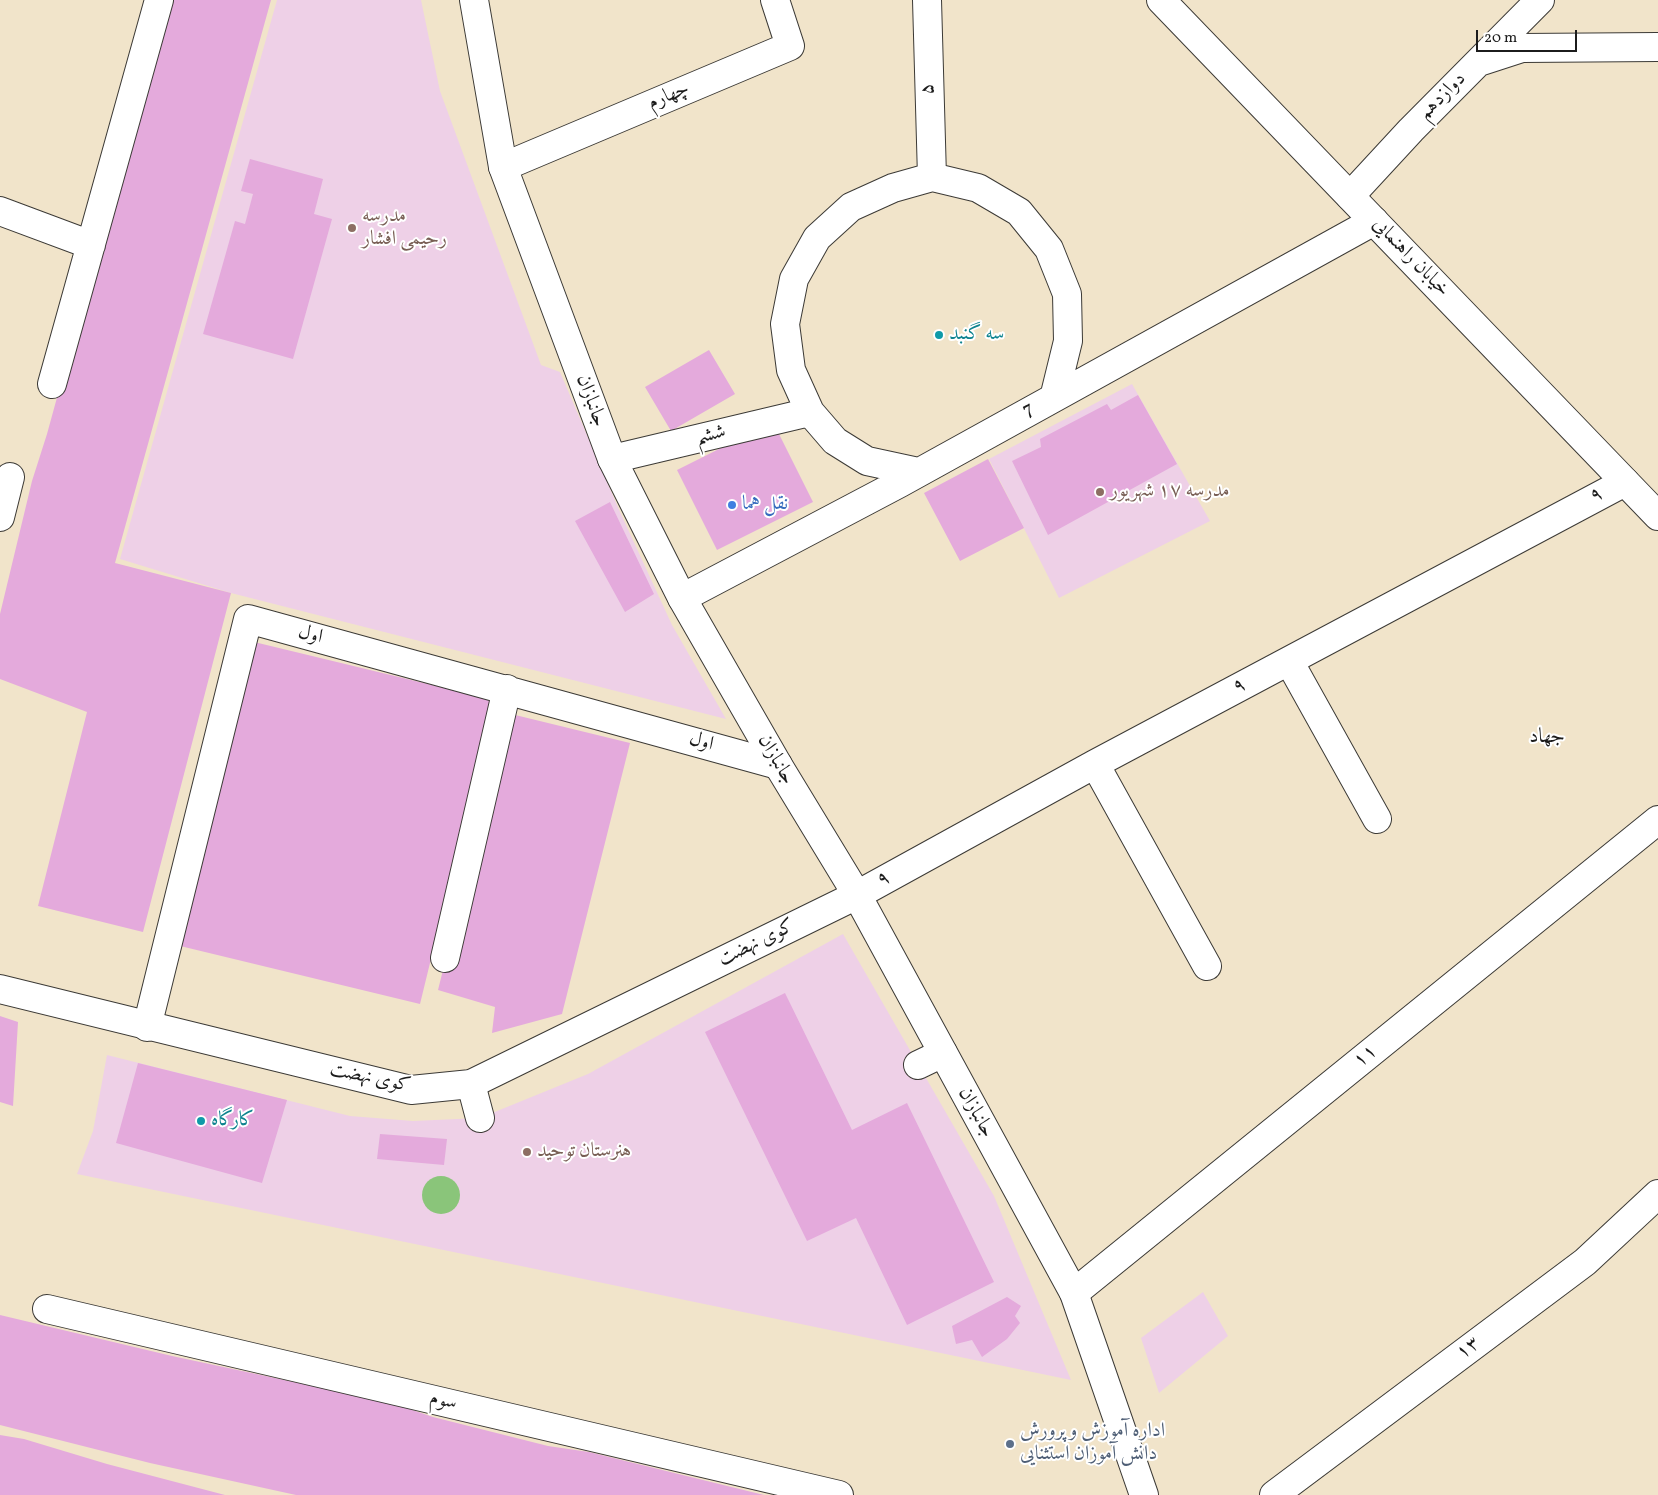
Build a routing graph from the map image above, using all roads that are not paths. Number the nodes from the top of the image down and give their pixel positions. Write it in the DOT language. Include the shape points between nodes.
graph roads {
  1 [pos="159,0"];
  2 [pos="474,0"];
  3 [pos="775,0"];
  4 [pos="927,0"];
  5 [pos="1161,0"];
  6 [pos="1540,0"];
  7 [pos="1658,46"];
  8 [pos="1477,63"];
  9 [pos="503,167"];
  10 [pos="932,177"];
  11 [pos="1350,196"];
  12 [pos="0,211"];
  13 [pos="1374,221"];
  14 [pos="91,245"];
  15 [pos="52,384"];
  16 [pos="1054,398"];
  17 [pos="810,412"];
  18 [pos="612,459"];
  19 [pos="918,472"];
  20 [pos="10,476"];
  21 [pos="1625,482"];
  22 [pos="1658,516"];
  23 [pos="0,517"];
  24 [pos="682,598"];
  25 [pos="1289,661"];
  26 [pos="507,689"];
  27 [pos="1095,764"];
  28 [pos="778,765"];
  29 [pos="1377,819"];
  30 [pos="1658,820"];
  31 [pos="857,895"];
  32 [pos="445,958"];
  33 [pos="1206,966"];
  34 [pos="0,989"];
  35 [pos="147,1027"];
  36 [pos="943,1053"];
  37 [pos="918,1065"];
  38 [pos="470,1084"];
  39 [pos="480,1118"];
  40 [pos="1658,1194"];
  41 [pos="1074,1293"];
  42 [pos="47,1309"];
  43 [pos="840,1495"];
  44 [pos="1144,1495"];
  45 [pos="1274,1495"];
  1 -- 14 [label="street"];
  2 -- 9 [label="street, جانبازان"];
  3 -- 9 [label="street, چهارم" via="790,46"];
  4 -- 10 [label="street, ۵"];
  5 -- 11 [label="street, خیابان راهنمایی"];
  6 -- 8 [label="street, دوازدهم"];
  7 -- 8 [label="street" via="1522,48"];
  8 -- 11 [label="street, دوازدهم"];
  9 -- 18 [label="street, جانبازان"];
  10 -- 16 [label="street" via="978,188 1019,212 1049,249 1066,294 1068,332"];
  10 -- 17 [label="street" via="894,188 851,207 817,238 794,278 785,324 791,370"];
  11 -- 13 [label="street, خیابان راهنمایی"];
  12 -- 14 [label="street"];
  13 -- 16 [label="street, 7"];
  13 -- 21 [label="street, خیابان راهنمایی"];
  14 -- 15 [label="street"];
  16 -- 19 [label="street, 7"];
  17 -- 18 [label="street, ششم"];
  17 -- 19 [label="street" via="835,440 867,462"];
  18 -- 24 [label="street, جانبازان"];
  19 -- 24 [label="street, 7"];
  20 -- 23 [label="street"];
  21 -- 22 [label="street, خیابان راهنمایی"];
  21 -- 25 [label="street, ۹"];
  24 -- 28 [label="street, جانبازان"];
  25 -- 27 [label="street, ۹"];
  25 -- 29 [label="street"];
  26 -- 28 [label="street, اول"];
  26 -- 32 [label="street"];
  26 -- 35 [label="street, اول" via="248,619"];
  27 -- 31 [label="street, ۹"];
  27 -- 33 [label="street"];
  28 -- 31 [label="street, جانبازان"];
  30 -- 41 [label="street, ۱۱"];
  31 -- 36 [label="street, جانبازان"];
  31 -- 38 [label="street, کوی نهضت"];
  34 -- 35 [label="street, کوی نهضت"];
  35 -- 38 [label="street, کوی نهضت" via="411,1090"];
  36 -- 37 [label="street"];
  36 -- 41 [label="street, جانبازان"];
  38 -- 39 [label="street"];
  40 -- 45 [label="street, ۱۳" via="1585,1262"];
  41 -- 44 [label="street, جانبازان"];
  42 -- 43 [label="street, سوم"];
}
